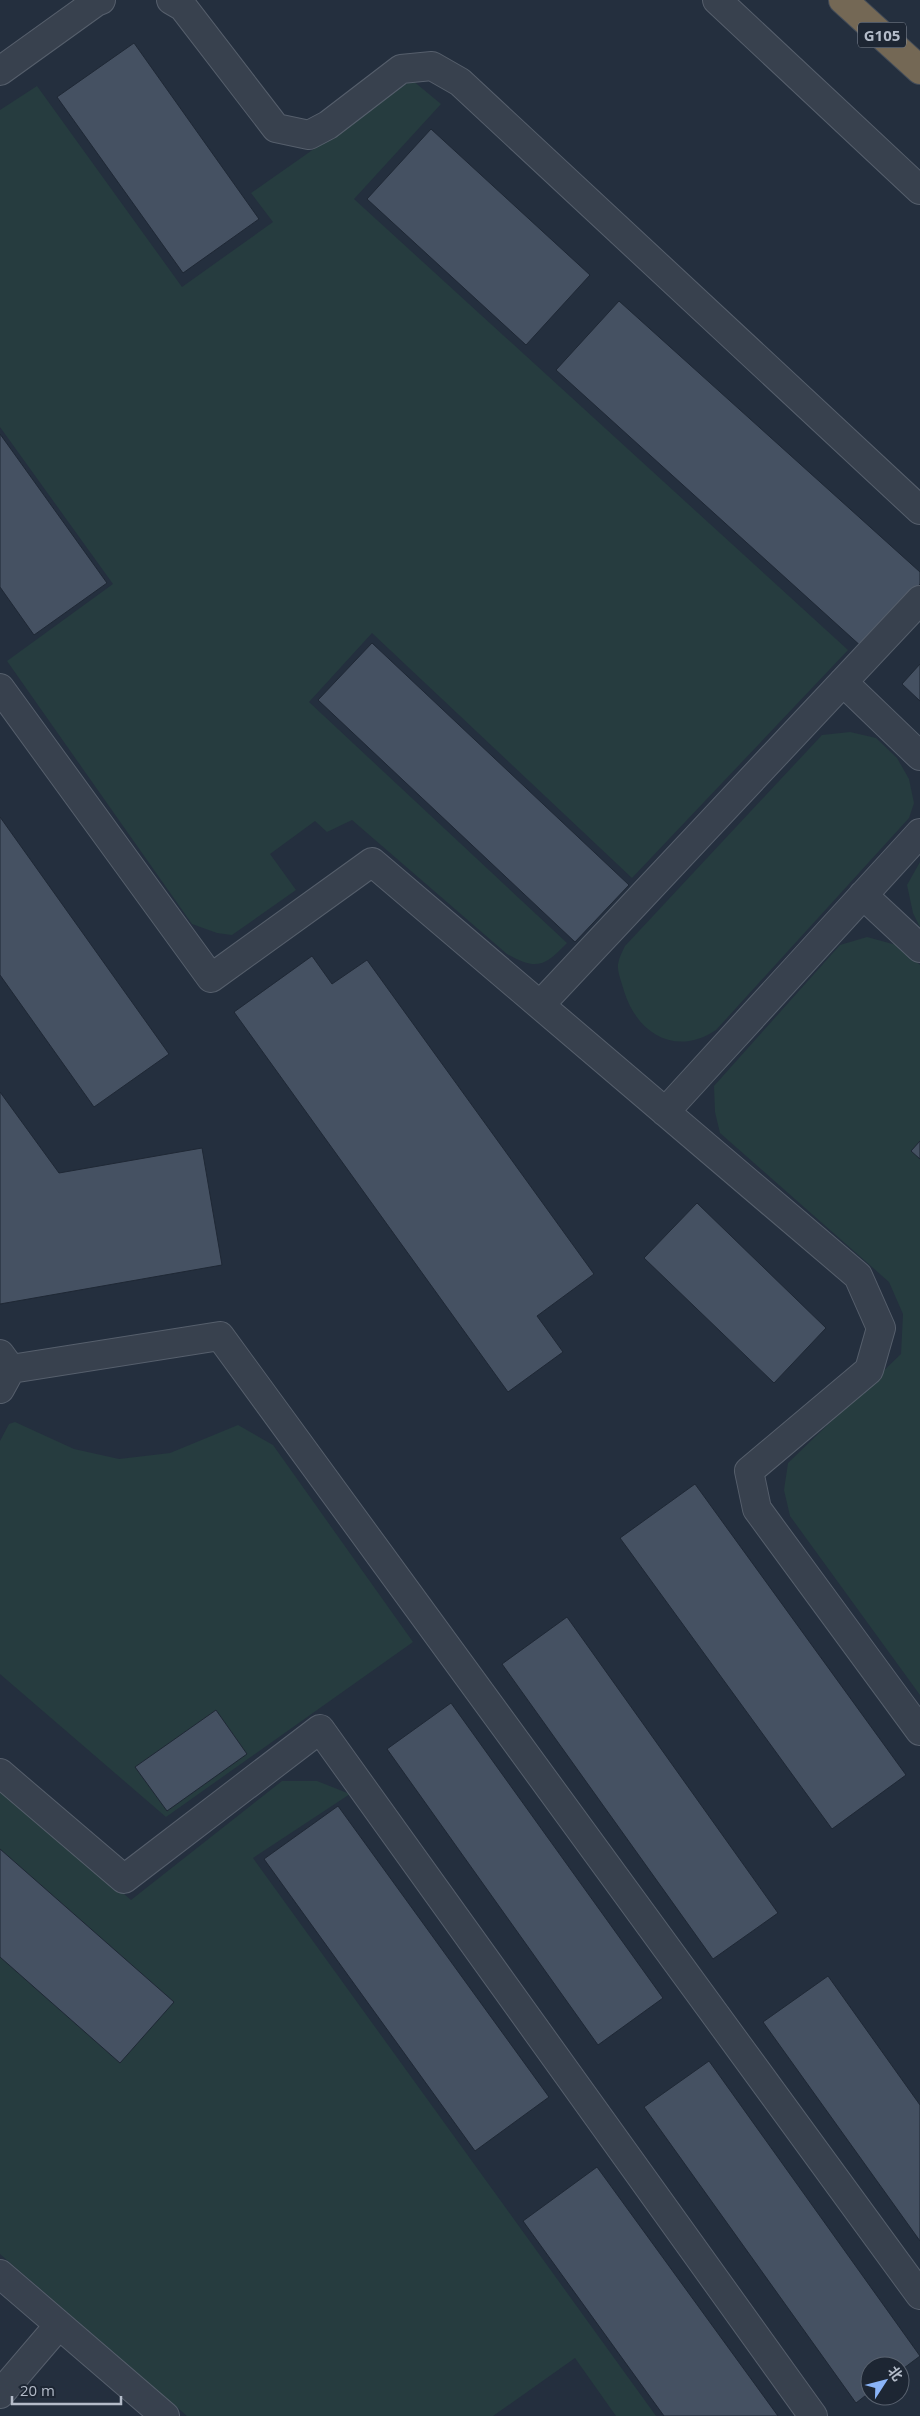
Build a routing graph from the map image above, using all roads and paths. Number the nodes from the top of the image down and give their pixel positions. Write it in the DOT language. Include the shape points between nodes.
graph roads {
  1 [pos="102,0"];
  2 [pos="171,0"];
  3 [pos="717,0"];
  4 [pos="844,0"];
  5 [pos="920,70"];
  6 [pos="0,71"];
  7 [pos="920,190"];
  8 [pos="920,510"];
  9 [pos="920,600"];
  10 [pos="843,682"];
  11 [pos="0,688"];
  12 [pos="920,756"];
  13 [pos="920,833"];
  14 [pos="863,895"];
  15 [pos="920,948"];
  16 [pos="540,1005"];
  17 [pos="665,1112"];
  18 [pos="4,1371"];
  19 [pos="920,1732"];
  20 [pos="0,1773"];
  21 [pos="0,2274"];
  22 [pos="920,2295"];
  23 [pos="59,2325"];
  24 [pos="0,2394"];
  25 [pos="166,2416"];
  26 [pos="814,2416"];
  1 -- 6 [label="lane"];
  2 -- 8 [label="lane" via="183,6 276,128 309,135 328,125 401,69 432,66 460,82"];
  3 -- 7 [label="lane"];
  4 -- 5 [label="highway, G105"];
  9 -- 10 [label="lane"];
  10 -- 12 [label="lane"];
  10 -- 16 [label="lane"];
  11 -- 16 [label="lane" via="211,978 372,862"];
  13 -- 14 [label="lane"];
  14 -- 15 [label="lane"];
  14 -- 17 [label="lane"];
  16 -- 17 [label="lane"];
  17 -- 19 [label="lane" via="858,1276 880,1328 869,1370 749,1471 757,1509"];
  18 -- 22 [label="lane" via="220,1336"];
  20 -- 26 [label="lane" via="124,1879 320,1729"];
  21 -- 23 [label="lane"];
  23 -- 24 [label="lane"];
  23 -- 25 [label="lane"];
}
